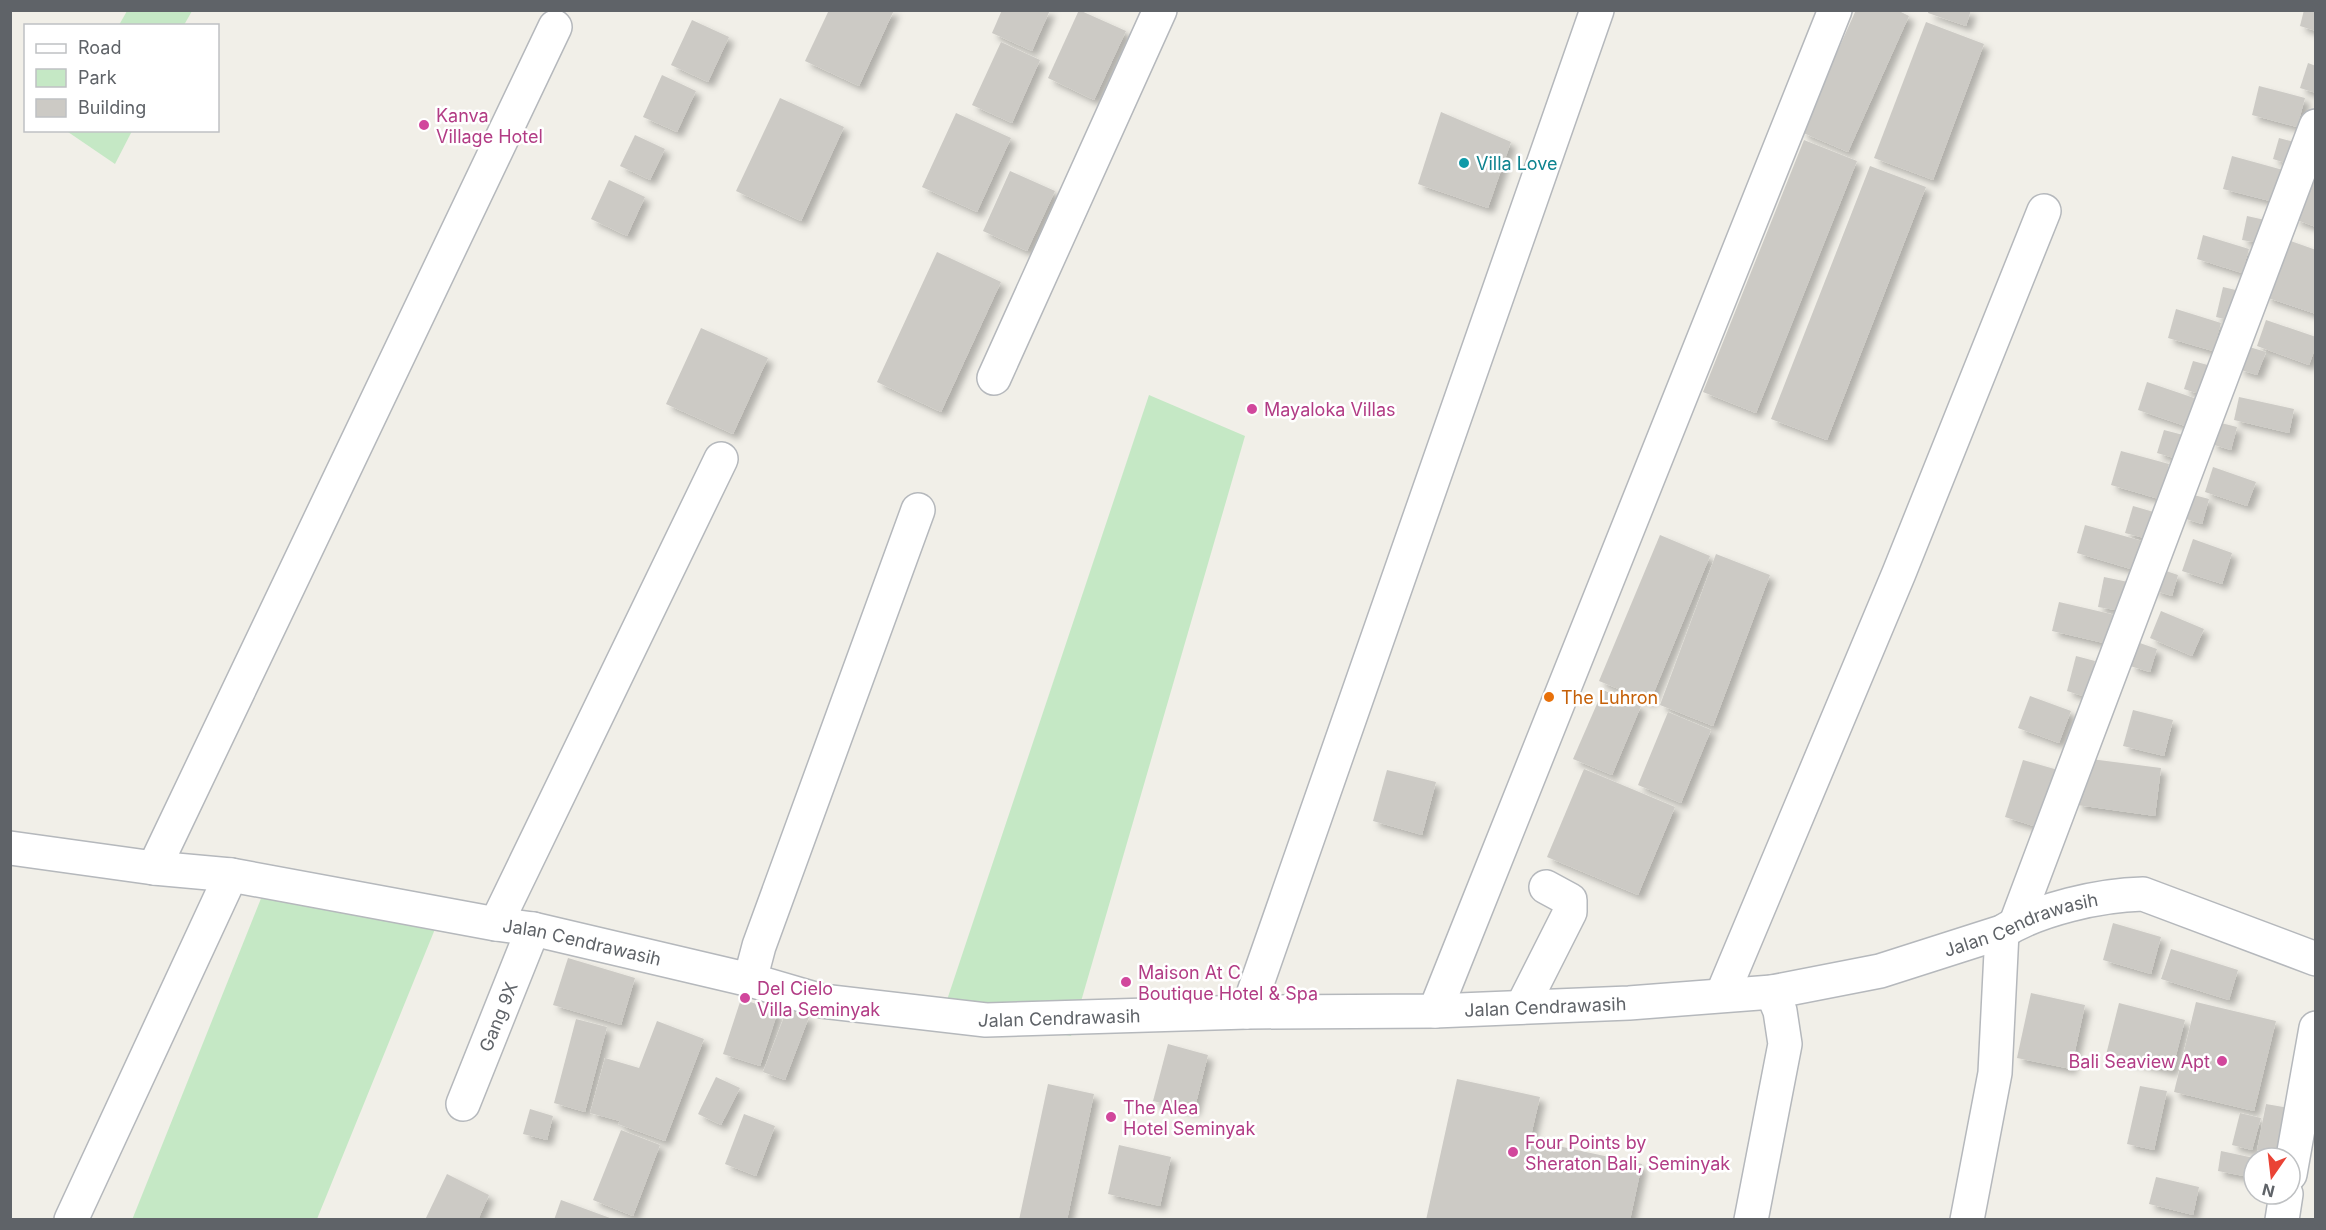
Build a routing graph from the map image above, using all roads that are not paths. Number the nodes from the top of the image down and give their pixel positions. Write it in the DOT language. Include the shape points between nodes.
graph roads {
  1 [pos="1160,10"];
  2 [pos="1597,10"];
  3 [pos="1835,10"];
  4 [pos="555,27"];
  5 [pos="2316,126"];
  6 [pos="2044,211"];
  7 [pos="994,378"];
  8 [pos="721,459"];
  9 [pos="918,510"];
  10 [pos="10,848"];
  11 [pos="154,868"];
  12 [pos="231,875"];
  13 [pos="1546,887"];
  14 [pos="496,924"];
  15 [pos="2009,927"];
  16 [pos="533,929"];
  17 [pos="2316,959"];
  18 [pos="750,980"];
  19 [pos="1772,992"];
  20 [pos="1722,995"];
  21 [pos="1522,1007"];
  22 [pos="1247,1011"];
  23 [pos="1435,1011"];
  24 [pos="2316,1028"];
  25 [pos="463,1104"];
  26 [pos="2295,1146"];
  27 [pos="71,1220"];
  28 [pos="1751,1220"];
  29 [pos="1967,1220"];
  1 -- 7 [label="street"];
  2 -- 22 [label="street"];
  3 -- 23 [label="street"];
  4 -- 11 [label="street"];
  5 -- 15 [label="street"];
  6 -- 20 [label="street" via="1904,562"];
  8 -- 14 [label="street"];
  9 -- 18 [label="street"];
  10 -- 11 [label="street, Jalan Cendrawasih"];
  11 -- 12 [label="street, Jalan Cendrawasih"];
  12 -- 14 [label="street, Jalan Cendrawasih"];
  12 -- 27 [label="street"];
  13 -- 21 [label="street" via="1570,900 1570,912"];
  14 -- 16 [label="street, Jalan Cendrawasih"];
  15 -- 17 [label="street, Jalan Cendrawasih" via="2074,904 2143,894"];
  15 -- 19 [label="street, Jalan Cendrawasih" via="1880,971"];
  15 -- 29 [label="street" via="1995,1073"];
  16 -- 18 [label="street, Jalan Cendrawasih"];
  16 -- 25 [label="street, Gang 9X"];
  18 -- 22 [label="street, Jalan Cendrawasih" via="822,1001 986,1020"];
  19 -- 20 [label="street, Jalan Cendrawasih"];
  19 -- 28 [label="street" via="1780,1011 1785,1044"];
  20 -- 21 [label="street, Jalan Cendrawasih"];
  21 -- 23 [label="street, Jalan Cendrawasih"];
  22 -- 23 [label="street, Jalan Cendrawasih"];
  24 -- 26 [label="street"];
}
